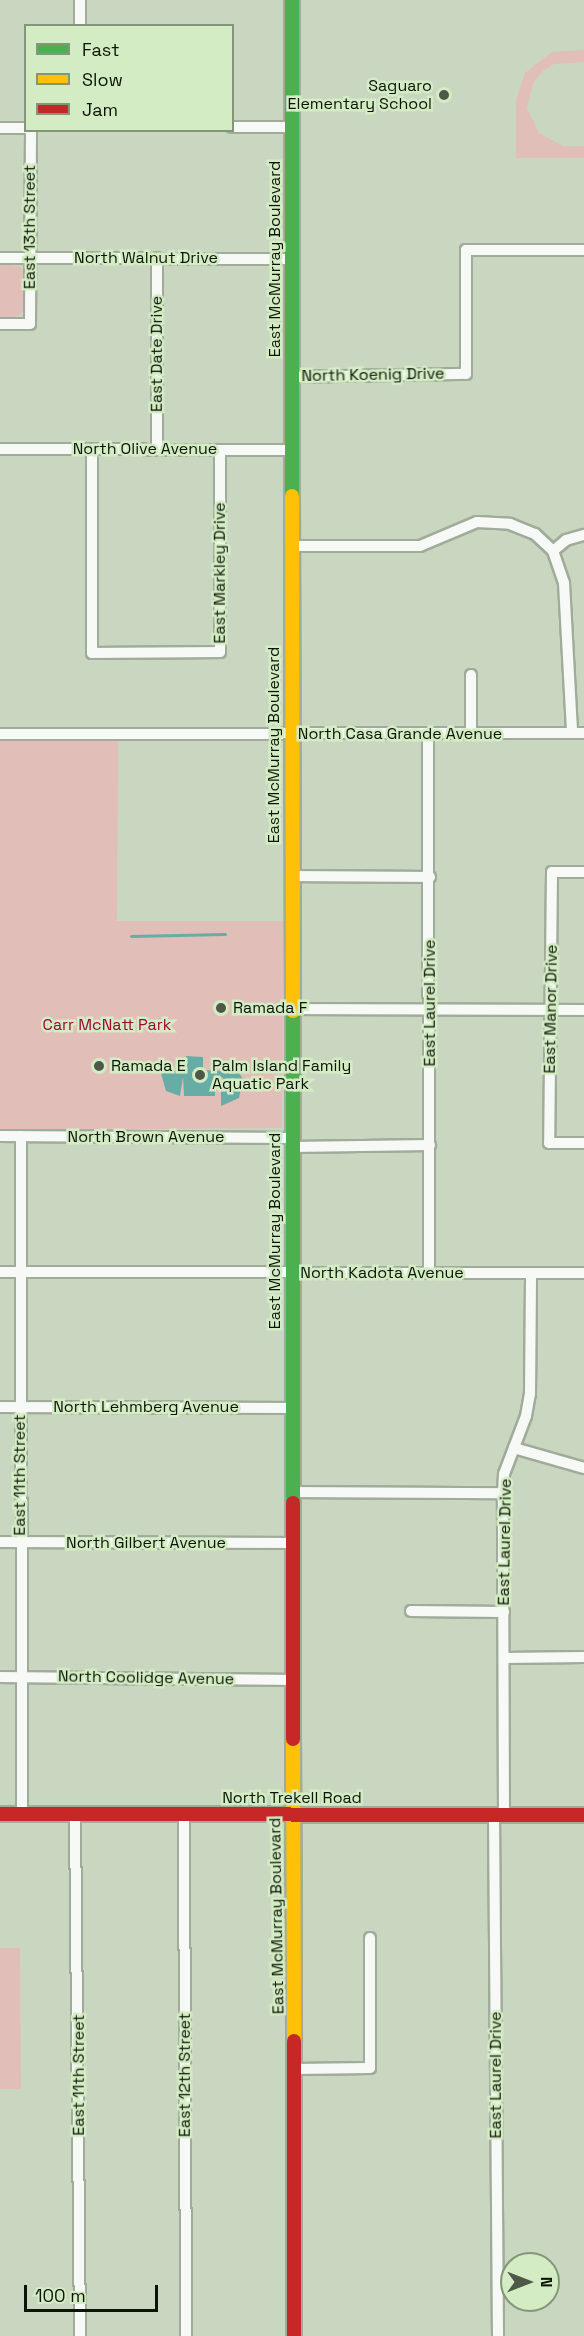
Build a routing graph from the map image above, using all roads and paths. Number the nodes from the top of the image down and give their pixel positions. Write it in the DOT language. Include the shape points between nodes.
graph roads {
  1 [pos="80,0"];
  2 [pos="292,0"];
  3 [pos="80,24"];
  4 [pos="234,127"];
  5 [pos="291,127"];
  6 [pos="0,128"];
  7 [pos="24,128"];
  8 [pos="31,132"];
  9 [pos="584,250"];
  10 [pos="0,258"];
  11 [pos="29,258"];
  12 [pos="157,258"];
  13 [pos="291,259"];
  14 [pos="0,324"];
  15 [pos="291,377"];
  16 [pos="0,449"];
  17 [pos="92,449"];
  18 [pos="157,449"];
  19 [pos="220,450"];
  20 [pos="291,450"];
  21 [pos="584,536"];
  22 [pos="291,546"];
  23 [pos="553,551"];
  24 [pos="471,675"];
  25 [pos="0,734"];
  26 [pos="428,734"];
  27 [pos="471,734"];
  28 [pos="578,734"];
  29 [pos="291,735"];
  30 [pos="584,872"];
  31 [pos="291,876"];
  32 [pos="430,877"];
  33 [pos="292,1009"];
  34 [pos="430,1010"];
  35 [pos="550,1010"];
  36 [pos="584,1010"];
  37 [pos="0,1136"];
  38 [pos="21,1136"];
  39 [pos="292,1142"];
  40 [pos="584,1143"];
  41 [pos="430,1145"];
  42 [pos="0,1272"];
  43 [pos="22,1272"];
  44 [pos="292,1273"];
  45 [pos="429,1273"];
  46 [pos="531,1273"];
  47 [pos="584,1273"];
  48 [pos="0,1407"];
  49 [pos="21,1407"];
  50 [pos="292,1408"];
  51 [pos="514,1448"];
  52 [pos="584,1468"];
  53 [pos="291,1492"];
  54 [pos="503,1493"];
  55 [pos="0,1542"];
  56 [pos="20,1542"];
  57 [pos="292,1543"];
  58 [pos="411,1611"];
  59 [pos="504,1612"];
  60 [pos="584,1657"];
  61 [pos="504,1658"];
  62 [pos="0,1677"];
  63 [pos="21,1677"];
  64 [pos="293,1680"];
  65 [pos="0,1814"];
  66 [pos="22,1814"];
  67 [pos="75,1814"];
  68 [pos="292,1814"];
  69 [pos="184,1815"];
  70 [pos="499,1815"];
  71 [pos="584,1815"];
  72 [pos="370,1938"];
  73 [pos="295,2068"];
  74 [pos="80,2336"];
  75 [pos="186,2336"];
  76 [pos="294,2336"];
  77 [pos="498,2336"];
  1 -- 3 [label="street"];
  2 -- 5 [label="street, East McMurray Boulevard"];
  4 -- 5 [label="street"];
  5 -- 13 [label="street, East McMurray Boulevard"];
  6 -- 7 [label="street"];
  8 -- 11 [label="street, East 13th Street"];
  9 -- 15 [label="street, North Koenig Drive" via="466,250 466,374"];
  10 -- 11 [label="street, North Walnut Drive"];
  11 -- 12 [label="street, North Walnut Drive"];
  11 -- 14 [label="street, East 13th Street" via="30,324"];
  12 -- 13 [label="street, North Walnut Drive"];
  12 -- 18 [label="street, East Date Drive"];
  13 -- 15 [label="street, East McMurray Boulevard"];
  15 -- 20 [label="street, East McMurray Boulevard"];
  16 -- 17 [label="street, North Olive Avenue"];
  17 -- 18 [label="street, North Olive Avenue"];
  17 -- 19 [label="street, East Markley Drive" via="92,653 220,652"];
  18 -- 19 [label="street, North Olive Avenue"];
  19 -- 20 [label="street, North Olive Avenue"];
  20 -- 22 [label="street, East McMurray Boulevard"];
  21 -- 23 [label="street" via="566,540"];
  22 -- 23 [label="street" via="420,546 477,522 510,524 535,534"];
  22 -- 29 [label="street, East McMurray Boulevard"];
  23 -- 28 [label="street" via="564,583"];
  24 -- 27 [label="street"];
  25 -- 29 [label="street, North Casa Grande Avenue"];
  26 -- 27 [label="street, North Casa Grande Avenue"];
  26 -- 29 [label="street, North Casa Grande Avenue"];
  26 -- 32 [label="street, East Laurel Drive"];
  27 -- 28 [label="street, North Casa Grande Avenue"];
  29 -- 31 [label="street, East McMurray Boulevard"];
  30 -- 35 [label="street, East Manor Drive" via="552,872"];
  31 -- 32 [label="street"];
  31 -- 33 [label="street, East McMurray Boulevard"];
  32 -- 34 [label="street, East Laurel Drive"];
  33 -- 34 [label="street"];
  33 -- 39 [label="street, East McMurray Boulevard"];
  34 -- 35 [label="street"];
  34 -- 41 [label="street, East Laurel Drive"];
  35 -- 36 [label="street"];
  35 -- 40 [label="street, East Manor Drive" via="549,1143"];
  37 -- 38 [label="street, North Brown Avenue"];
  38 -- 39 [label="street, North Brown Avenue"];
  38 -- 43 [label="street, East 11th Street"];
  39 -- 41 [label="street, North Brown Avenue"];
  39 -- 44 [label="street, East McMurray Boulevard"];
  41 -- 45 [label="street, East Laurel Drive"];
  42 -- 43 [label="street, North Kadota Avenue"];
  43 -- 44 [label="street, North Kadota Avenue"];
  43 -- 49 [label="street, East 11th Street"];
  44 -- 45 [label="street, North Kadota Avenue"];
  44 -- 50 [label="street, East McMurray Boulevard"];
  45 -- 46 [label="street, North Kadota Avenue"];
  46 -- 47 [label="street, North Kadota Avenue"];
  46 -- 51 [label="street, East Laurel Drive" via="530,1394"];
  48 -- 49 [label="street, North Lehmberg Avenue"];
  49 -- 50 [label="street, North Lehmberg Avenue"];
  49 -- 56 [label="street, East 11th Street"];
  50 -- 53 [label="street, East McMurray Boulevard"];
  51 -- 52 [label="street"];
  51 -- 54 [label="street, East Laurel Drive" via="504,1474"];
  53 -- 54 [label="street"];
  53 -- 57 [label="street, East McMurray Boulevard"];
  54 -- 59 [label="street, East Laurel Drive"];
  55 -- 56 [label="street, North Gilbert Avenue"];
  56 -- 57 [label="street, North Gilbert Avenue"];
  56 -- 63 [label="street, East 11th Street"];
  57 -- 64 [label="street, East McMurray Boulevard"];
  58 -- 59 [label="street"];
  59 -- 61 [label="street, East Laurel Drive"];
  60 -- 61 [label="street"];
  61 -- 70 [label="street, East Laurel Drive"];
  62 -- 63 [label="street, North Coolidge Avenue"];
  63 -- 64 [label="street, North Coolidge Avenue"];
  63 -- 66 [label="street, East 11th Street"];
  64 -- 68 [label="street, East McMurray Boulevard"];
  65 -- 66 [label="street, North Trekell Road"];
  66 -- 67 [label="street, North Trekell Road"];
  67 -- 69 [label="street, North Trekell Road"];
  67 -- 74 [label="street, East 11th Street"];
  68 -- 69 [label="street, North Trekell Road"];
  68 -- 70 [label="street, North Trekell Road"];
  68 -- 73 [label="street, East McMurray Boulevard"];
  69 -- 75 [label="street, East 12th Street"];
  70 -- 71 [label="street, North Trekell Road"];
  70 -- 77 [label="street, East Laurel Drive"];
  72 -- 73 [label="street" via="370,2068"];
  73 -- 76 [label="street, East McMurray Boulevard"];
}
